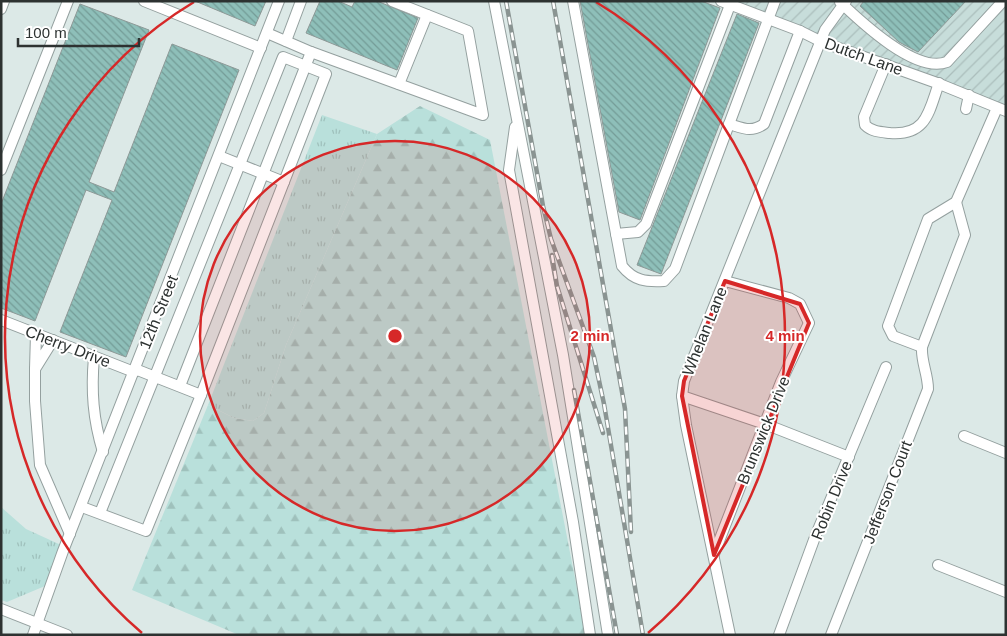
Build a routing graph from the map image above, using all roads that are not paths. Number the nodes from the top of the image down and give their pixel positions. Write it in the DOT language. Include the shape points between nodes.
graph roads {
  1 [pos="4,1"];
  2 [pos="68,1"];
  3 [pos="144,1"];
  4 [pos="279,1"];
  5 [pos="302,1"];
  6 [pos="392,1"];
  7 [pos="494,1"];
  8 [pos="573,1"];
  9 [pos="775,1"];
  10 [pos="1003,1"];
  11 [pos="843,2"];
  12 [pos="726,3"];
  13 [pos="1,10"];
  14 [pos="427,15"];
  15 [pos="767,19"];
  16 [pos="800,31"];
  17 [pos="267,33"];
  18 [pos="286,41"];
  19 [pos="822,42"];
  20 [pos="261,48"];
  21 [pos="311,52"];
  22 [pos="922,63"];
  23 [pos="886,64"];
  24 [pos="305,65"];
  25 [pos="920,76"];
  26 [pos="939,83"];
  27 [pos="399,84"];
  28 [pos="969,95"];
  29 [pos="966,109"];
  30 [pos="1001,110"];
  31 [pos="517,116"];
  32 [pos="729,124"];
  33 [pos="219,156"];
  34 [pos="240,165"];
  35 [pos="1,170"];
  36 [pos="263,174"];
  37 [pos="284,182"];
  38 [pos="956,202"];
  39 [pos="616,234"];
  40 [pos="725,281"];
  41 [pos="1,320"];
  42 [pos="36,334"];
  43 [pos="53,340"];
  44 [pos="922,347"];
  45 [pos="94,356"];
  46 [pos="886,367"];
  47 [pos="35,369"];
  48 [pos="135,370"];
  49 [pos="156,377"];
  50 [pos="180,386"];
  51 [pos="201,395"];
  52 [pos="682,396"];
  53 [pos="765,424"];
  54 [pos="964,436"];
  55 [pos="103,452"];
  56 [pos="1006,453"];
  57 [pos="849,457"];
  58 [pos="82,507"];
  59 [pos="100,513"];
  60 [pos="70,534"];
  61 [pos="714,555"];
  62 [pos="938,565"];
  63 [pos="1006,592"];
  64 [pos="1,609"];
  65 [pos="36,623"];
  66 [pos="34,635"];
  67 [pos="67,635"];
  68 [pos="590,635"];
  69 [pos="608,635"];
  70 [pos="730,635"];
  71 [pos="779,635"];
  72 [pos="831,635"];
  1 -- 13 [label="street"];
  2 -- 35 [label="street"];
  3 -- 20 [label="street"];
  4 -- 17 [label="street, 12th Street"];
  5 -- 18 [label="street"];
  6 -- 14 [label="street"];
  7 -- 31 [label="street"];
  8 -- 39 [label="street"];
  9 -- 15 [label="street"];
  10 -- 22 [label="street" via="947,62 939,65"];
  11 -- 19 [label="street, Whelan Lane" via="825,30"];
  11 -- 22 [label="street" via="887,40"];
  12 -- 15 [label="street, Dutch Lane"];
  12 -- 39 [label="street" via="646,224 638,232"];
  14 -- 27 [label="street"];
  14 -- 27 [label="street" via="468,31 483,115"];
  15 -- 16 [label="street, Dutch Lane"];
  15 -- 32 [label="street"];
  16 -- 19 [label="street, Dutch Lane"];
  16 -- 32 [label="street" via="764,124 749,130"];
  17 -- 18 [label="street"];
  17 -- 20 [label="street, 12th Street"];
  18 -- 21 [label="street"];
  19 -- 23 [label="street, Dutch Lane"];
  19 -- 40 [label="street, Whelan Lane"];
  20 -- 33 [label="street, 12th Street"];
  21 -- 24 [label="street"];
  21 -- 27 [label="street"];
  22 -- 25 [label="street"];
  23 -- 25 [label="street, Dutch Lane"];
  23 -- 26 [label="street" via="864,117 870,130 903,134 915,129 930,113"];
  24 -- 34 [label="street" via="283,57"];
  24 -- 36 [label="street"];
  24 -- 37 [label="street" via="326,74"];
  25 -- 26 [label="street, Dutch Lane"];
  26 -- 28 [label="street, Dutch Lane"];
  28 -- 29 [label="street"];
  28 -- 30 [label="street, Dutch Lane"];
  30 -- 38 [label="street"];
  31 -- 68 [label="street" via="509,170 573,522"];
  31 -- 69 [label="street" via="562,355"];
  32 -- 39 [label="street" via="675,269 664,281 644,282 628,273 622,266"];
  33 -- 34 [label="street"];
  33 -- 48 [label="street, 12th Street"];
  34 -- 36 [label="street"];
  34 -- 49 [label="street"];
  36 -- 37 [label="street"];
  36 -- 50 [label="street"];
  37 -- 51 [label="street"];
  38 -- 44 [label="street, Jefferson Court" via="965,235"];
  38 -- 44 [label="street" via="928,219 888,326 893,336"];
  40 -- 52 [label="street, Whelan Lane" via="684,381"];
  40 -- 53 [label="street, Brunswick Drive" via="789,298 802,308 808,318 809,326"];
  41 -- 42 [label="street, Cherry Drive"];
  42 -- 43 [label="street, Cherry Drive"];
  42 -- 47 [label="street"];
  43 -- 45 [label="street, Cherry Drive"];
  43 -- 47 [label="street"];
  44 -- 72 [label="street, Jefferson Court" via="921,358 928,389"];
  45 -- 48 [label="street, Cherry Drive"];
  45 -- 55 [label="street" via="94,423"];
  46 -- 57 [label="street, Robin Drive"];
  47 -- 60 [label="street" via="40,465"];
  48 -- 49 [label="street, Cherry Drive"];
  48 -- 55 [label="street, 12th Street"];
  49 -- 50 [label="street, Cherry Drive"];
  49 -- 59 [label="street"];
  50 -- 51 [label="street, Cherry Drive"];
  51 -- 59 [label="street" via="146,531"];
  52 -- 53 [label="street"];
  52 -- 61 [label="street, Whelan Lane"];
  53 -- 57 [label="street"];
  53 -- 61 [label="street, Brunswick Drive"];
  54 -- 56 [label="street"];
  55 -- 58 [label="street, 12th Street"];
  57 -- 71 [label="street, Robin Drive"];
  58 -- 59 [label="street"];
  58 -- 60 [label="street, 12th Street"];
  60 -- 65 [label="street, 12th Street"];
  61 -- 70 [label="street, Whelan Lane"];
  62 -- 63 [label="street"];
  64 -- 65 [label="street"];
  65 -- 66 [label="street, 12th Street"];
  65 -- 67 [label="street"];
}
